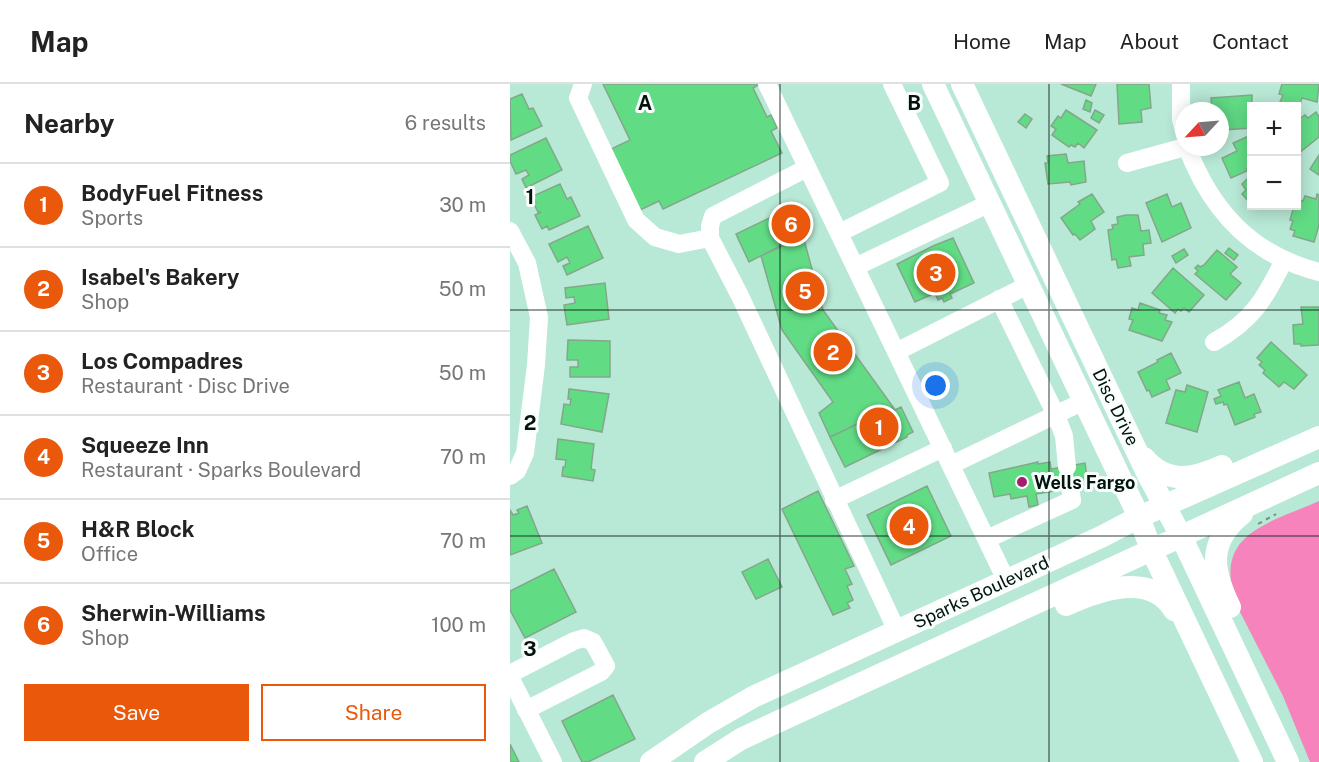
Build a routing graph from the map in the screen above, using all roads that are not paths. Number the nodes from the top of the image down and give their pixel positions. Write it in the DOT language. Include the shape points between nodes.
graph roads {
  1 [pos="583,84"];
  2 [pos="766,84"];
  3 [pos="892,84"];
  4 [pos="933,84"];
  5 [pos="962,84"];
  6 [pos="1181,84"];
  7 [pos="1182,102"];
  8 [pos="1175,150"];
  9 [pos="1190,156"];
  10 [pos="1127,163"];
  11 [pos="807,168"];
  12 [pos="990,203"];
  13 [pos="510,231"];
  14 [pos="839,233"];
  15 [pos="710,238"];
  16 [pos="1284,260"];
  17 [pos="855,267"];
  18 [pos="1319,272"];
  19 [pos="1028,285"];
  20 [pos="999,299"];
  21 [pos="1214,342"];
  22 [pos="896,352"];
  23 [pos="1084,401"];
  24 [pos="1056,415"];
  25 [pos="1319,430"];
  26 [pos="1319,437"];
  27 [pos="943,448"];
  28 [pos="1136,450"];
  29 [pos="951,465"];
  30 [pos="1067,467"];
  31 [pos="1319,473"];
  32 [pos="510,476"];
  33 [pos="1070,486"];
  34 [pos="834,500"];
  35 [pos="1165,505"];
  36 [pos="1270,506"];
  37 [pos="1139,517"];
  38 [pos="1181,536"];
  39 [pos="987,539"];
  40 [pos="1151,549"];
  41 [pos="1006,580"];
  42 [pos="897,631"];
  43 [pos="935,649"];
  44 [pos="1202,655"];
  45 [pos="510,675"];
  46 [pos="526,710"];
  47 [pos="1286,758"];
  48 [pos="553,762"];
  49 [pos="651,762"];
  50 [pos="705,762"];
  51 [pos="1252,762"];
  1 -- 15 [label="street" via="578,98 636,220 655,237 679,244"];
  2 -- 11 [label="street"];
  3 -- 14 [label="street" via="940,183"];
  4 -- 12 [label="main road, Disc Drive"];
  5 -- 28 [label="main road, Disc Drive"];
  6 -- 7 [label="street"];
  8 -- 10 [label="street"];
  9 -- 16 [label="street" via="1221,211 1257,245"];
  11 -- 14 [label="street"];
  11 -- 15 [label="street" via="713,216"];
  12 -- 17 [label="street"];
  12 -- 19 [label="main road, Disc Drive"];
  13 -- 32 [label="street" via="526,263 539,317 525,453 517,471"];
  14 -- 17 [label="street"];
  15 -- 34 [label="street"];
  16 -- 18 [label="street"];
  16 -- 21 [label="street" via="1261,304 1233,332"];
  17 -- 22 [label="street"];
  19 -- 20 [label="street"];
  19 -- 23 [label="main road, Disc Drive"];
  20 -- 22 [label="street"];
  20 -- 24 [label="street"];
  22 -- 27 [label="street"];
  23 -- 24 [label="street"];
  23 -- 37 [label="main road, Disc Drive"];
  24 -- 29 [label="street"];
  24 -- 30 [label="street" via="1064,436"];
  25 -- 28 [label="main road" via="1266,446 1194,477 1161,474"];
  26 -- 35 [label="main road, Sparks Boulevard"];
  27 -- 29 [label="street"];
  27 -- 34 [label="street"];
  28 -- 35 [label="main road, Disc Drive"];
  29 -- 39 [label="street"];
  31 -- 36 [label="main road, Sparks Boulevard"];
  33 -- 39 [label="street" via="1072,500"];
  34 -- 42 [label="street"];
  35 -- 37 [label="main road, Sparks Boulevard"];
  35 -- 38 [label="main road, Disc Drive"];
  36 -- 38 [label="main road, Sparks Boulevard"];
  36 -- 47 [label="main road" via="1235,520 1222,533 1216,563 1223,594 1255,662"];
  37 -- 40 [label="main road, Disc Drive"];
  37 -- 41 [label="main road, Sparks Boulevard"];
  38 -- 40 [label="main road, Sparks Boulevard"];
  38 -- 47 [label="main road, Disc Drive"];
  39 -- 41 [label="street"];
  40 -- 43 [label="main road, Sparks Boulevard"];
  40 -- 44 [label="main road, Disc Drive"];
  41 -- 42 [label="main road, Sparks Boulevard"];
  42 -- 49 [label="main road, Sparks Boulevard" via="753,697"];
  43 -- 44 [label="main road" via="1004,634 1103,590 1141,587 1158,592 1169,602"];
  43 -- 50 [label="main road, Sparks Boulevard" via="741,739"];
  44 -- 51 [label="main road, Disc Drive"];
  45 -- 46 [label="street"];
  45 -- 46 [label="street" via="584,638 593,642 606,666"];
  46 -- 48 [label="street"];
}
